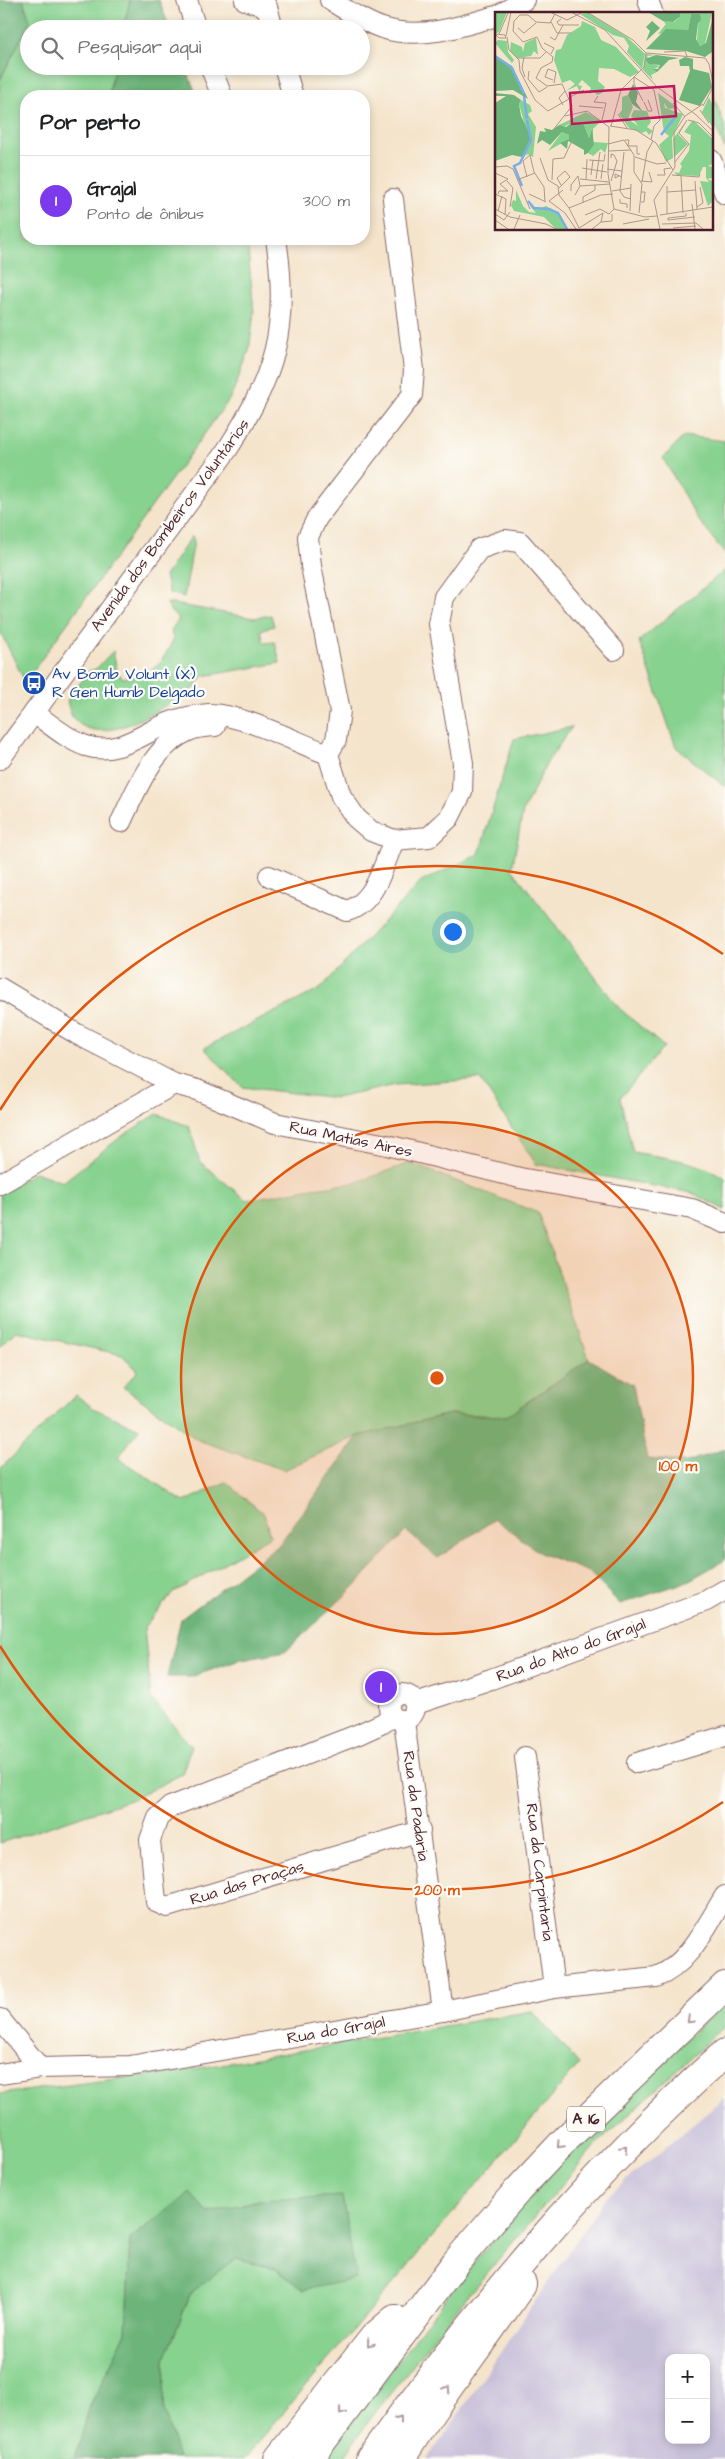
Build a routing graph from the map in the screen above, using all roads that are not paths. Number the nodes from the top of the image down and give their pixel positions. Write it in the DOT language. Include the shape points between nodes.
graph roads {
  1 [pos="187,0"];
  2 [pos="245,0"];
  3 [pos="330,0"];
  4 [pos="524,0"];
  5 [pos="648,0"];
  6 [pos="504,12"];
  7 [pos="652,12"];
  8 [pos="495,16"];
  9 [pos="193,20"];
  10 [pos="271,20"];
  11 [pos="368,20"];
  12 [pos="370,21"];
  13 [pos="214,75"];
  14 [pos="287,75"];
  15 [pos="220,90"];
  16 [pos="291,90"];
  17 [pos="712,162"];
  18 [pos="725,194"];
  19 [pos="393,198"];
  20 [pos="276,245"];
  21 [pos="614,650"];
  22 [pos="34,714"];
  23 [pos="244,721"];
  24 [pos="328,754"];
  25 [pos="0,759"];
  26 [pos="121,822"];
  27 [pos="394,840"];
  28 [pos="269,876"];
  29 [pos="0,988"];
  30 [pos="174,1084"];
  31 [pos="0,1184"];
  32 [pos="725,1223"];
  33 [pos="725,1590"];
  34 [pos="398,1719"];
  35 [pos="725,1736"];
  36 [pos="525,1757"];
  37 [pos="637,1763"];
  38 [pos="420,1831"];
  39 [pos="725,1896"];
  40 [pos="725,1986"];
  41 [pos="554,1988"];
  42 [pos="444,2011"];
  43 [pos="0,2019"];
  44 [pos="725,2053"];
  45 [pos="40,2068"];
  46 [pos="0,2074"];
  47 [pos="579,2198"];
  48 [pos="456,2262"];
  49 [pos="278,2459"];
  50 [pos="309,2459"];
  51 [pos="370,2459"];
  52 [pos="401,2459"];
  1 -- 9 [label="street"];
  2 -- 10 [label="street" via="267,7"];
  3 -- 11 [label="street"];
  4 -- 6 [label="street"];
  5 -- 7 [label="street"];
  8 -- 12 [label="street" via="451,30 418,32 383,28"];
  13 -- 15 [label="street"];
  14 -- 16 [label="street"];
  17 -- 18 [label="street"];
  19 -- 24 [label="street" via="414,370 412,396 317,518 308,537 310,566 340,711 336,740"];
  20 -- 22 [label="street, Avenida dos Bombeiros Voluntários" via="281,299 278,340 269,373 253,409 227,450"];
  21 -- 27 [label="street" via="520,542 505,540 479,549 444,597 439,624 463,763 462,792 449,818 429,837"];
  22 -- 23 [label="street" via="86,746 105,748 121,746 169,722 188,717 210,714"];
  22 -- 25 [label="street, Avenida dos Bombeiros Voluntários"];
  23 -- 24 [label="street"];
  23 -- 26 [label="street" via="192,729 164,749 136,789"];
  24 -- 27 [label="street" via="341,796 356,818 371,831"];
  27 -- 28 [label="street" via="370,896 358,907 346,911"];
  29 -- 30 [label="street, Rua Matias Aires" via="78,1034"];
  30 -- 31 [label="street"];
  30 -- 32 [label="street, Rua Matias Aires" via="197,1090 275,1123 387,1145 530,1180 692,1209"];
  33 -- 34 [label="street, Rua do Alto do Grajal" via="697,1604 416,1704 408,1695 396,1695 389,1705"];
  34 -- 38 [label="street, Rua da Padaria"];
  34 -- 38 [label="street, Rua das Praças" via="170,1807 158,1818 150,1840 156,1902 168,1907"];
  35 -- 37 [label="street"];
  36 -- 41 [label="street, Rua da Carpintaria"];
  38 -- 42 [label="street, Rua da Padaria"];
  39 -- 41 [label="street, Rua do Grajal" via="685,1956 669,1972 656,1977"];
  40 -- 48 [label="highway, A 16, one-way" via="568,2137"];
  41 -- 42 [label="street, Rua do Grajal"];
  42 -- 45 [label="street, Rua do Grajal" via="130,2066"];
  43 -- 45 [label="street"];
  47 -- 44 [label="highway, one-way"];
  45 -- 46 [label="street, Rua do Grajal"];
  51 -- 47 [label="highway, one-way" via="483,2308"];
  52 -- 47 [label="highway, one-way"];
  48 -- 49 [label="highway, A 16, one-way" via="374,2337"];
  48 -- 50 [label="highway, A 16, one-way"];
}
